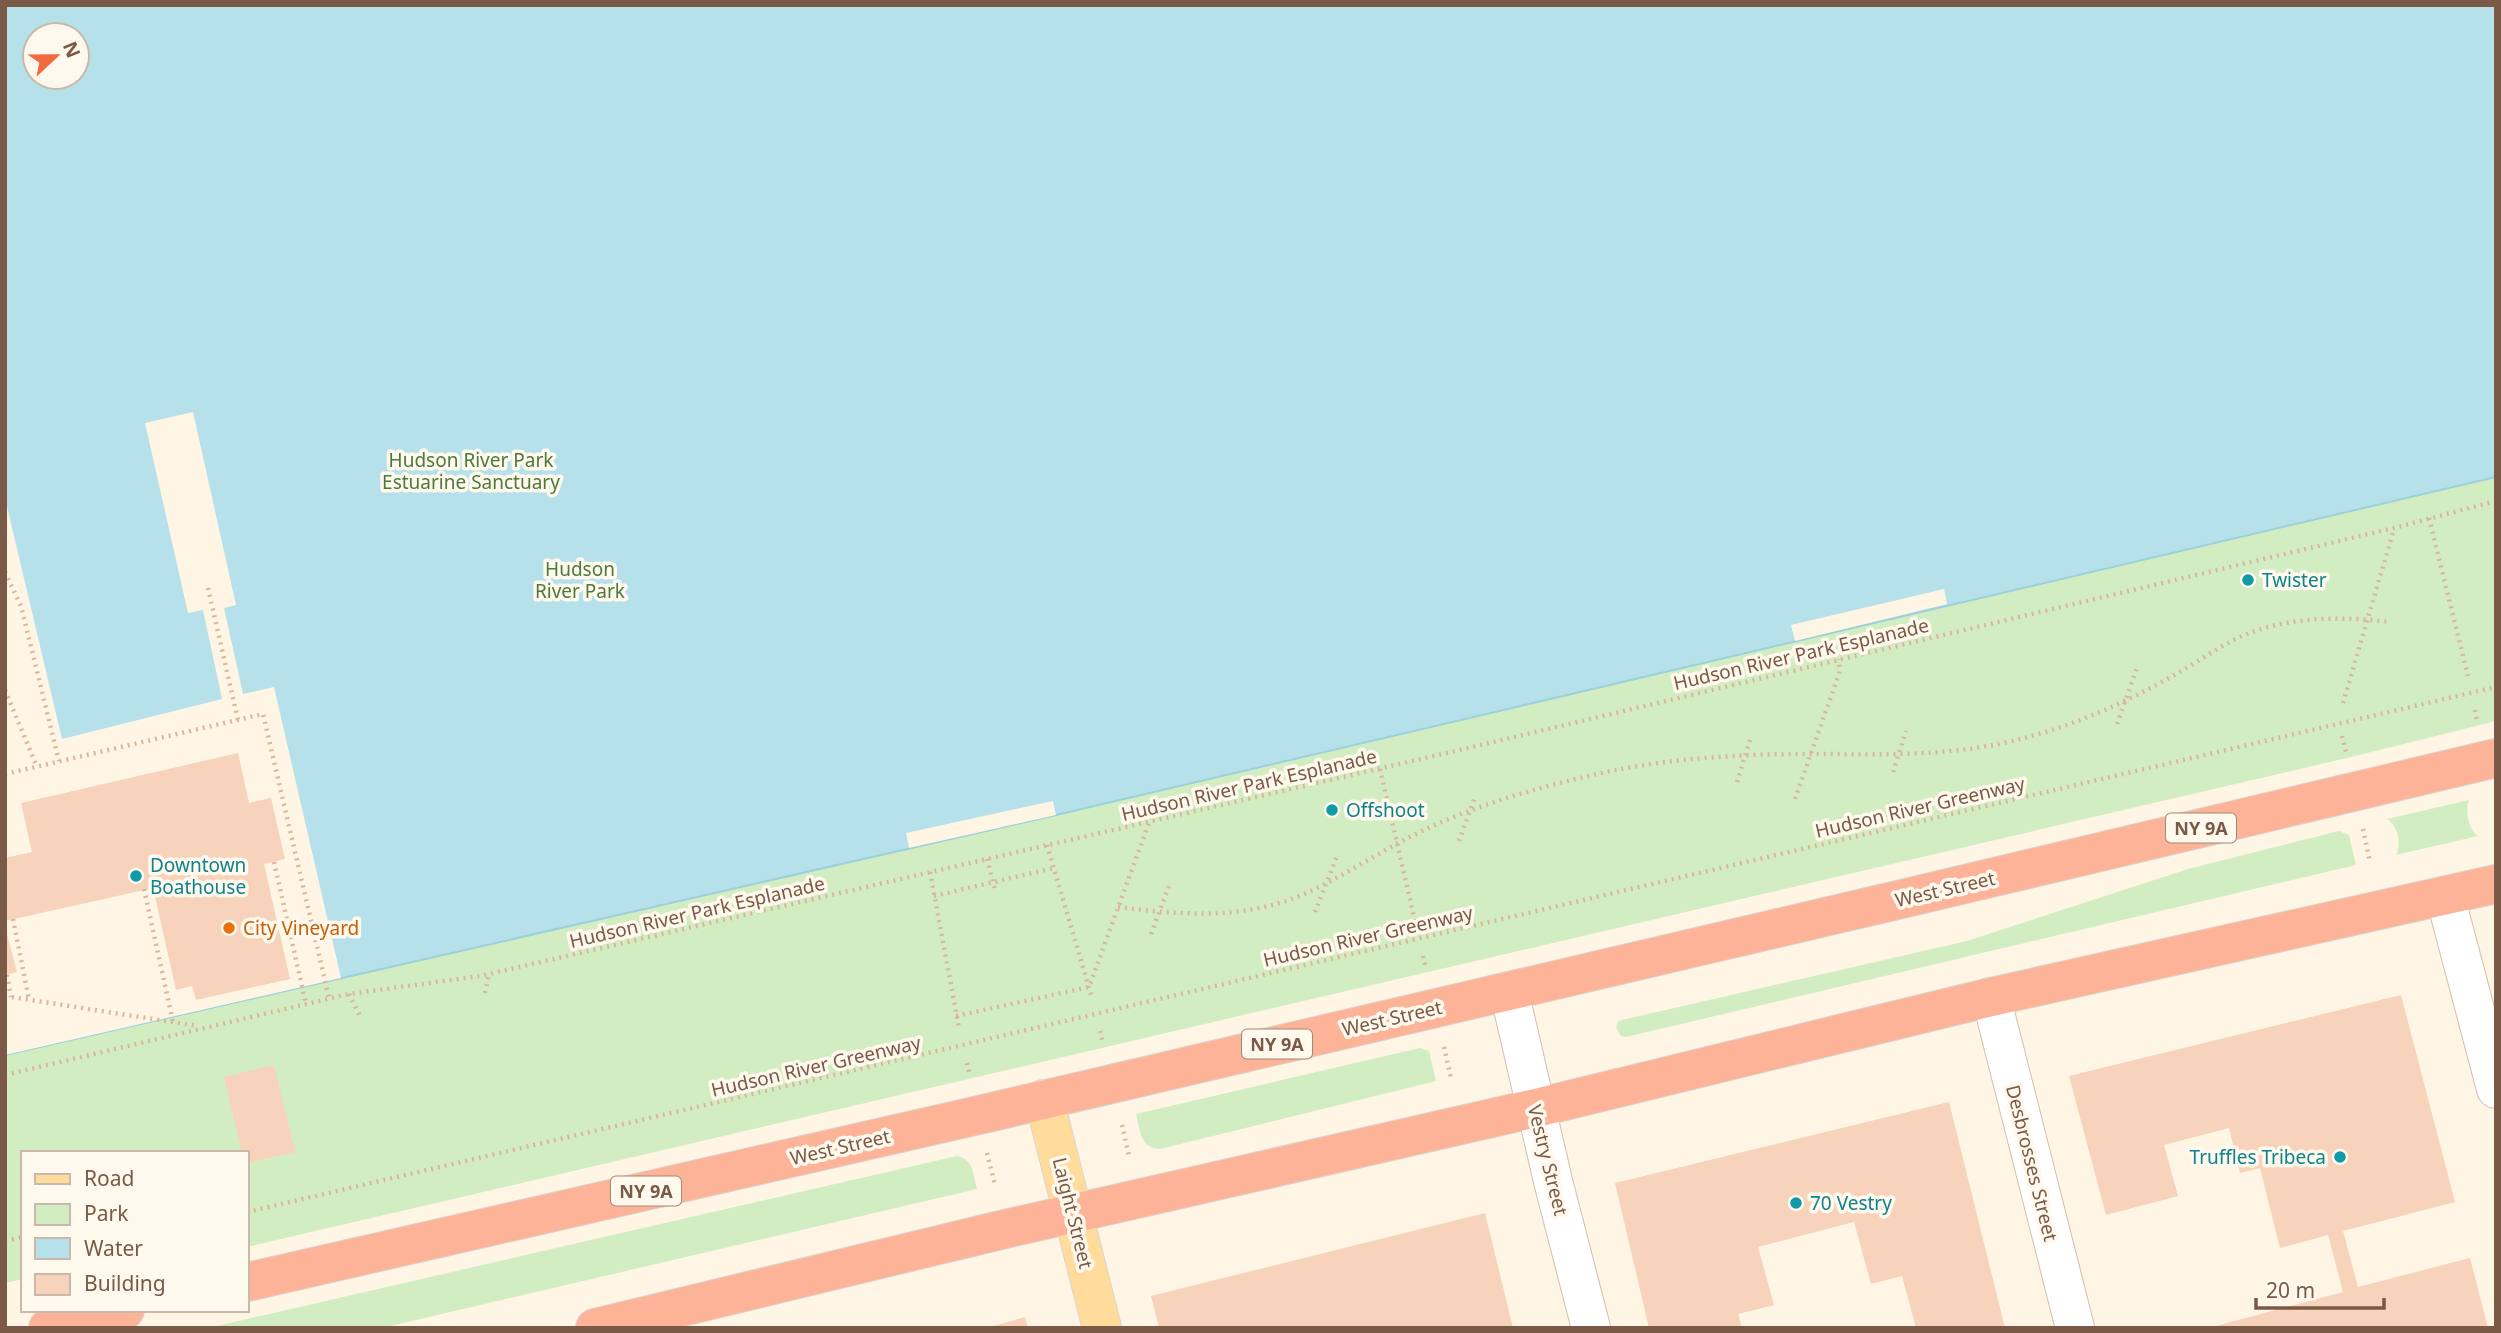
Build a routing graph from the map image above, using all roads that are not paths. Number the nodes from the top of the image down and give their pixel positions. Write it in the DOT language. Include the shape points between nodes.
graph roads {
  1 [pos="2496,758"];
  2 [pos="2496,884"];
  3 [pos="2445,896"];
  4 [pos="1509,991"];
  5 [pos="1991,997"];
  6 [pos="2496,1089"];
  7 [pos="1044,1099"];
  8 [pos="1536,1108"];
  9 [pos="1072,1214"];
  10 [pos="248,1282"];
  11 [pos="116,1312"];
  12 [pos="48,1328"];
  13 [pos="595,1328"];
  14 [pos="1102,1328"];
  15 [pos="1591,1328"];
  16 [pos="2075,1328"];
  1 -- 4 [label="highway, West Street / NY 9A"];
  2 -- 3 [label="highway"];
  3 -- 5 [label="highway"];
  3 -- 6 [label="street"];
  4 -- 7 [label="highway, West Street / NY 9A"];
  4 -- 8 [label="street, Vestry Street"];
  5 -- 8 [label="highway"];
  5 -- 16 [label="street, Desbrosses Street"];
  7 -- 9 [label="main road, Laight Street"];
  7 -- 10 [label="highway, West Street / NY 9A"];
  8 -- 9 [label="highway"];
  8 -- 15 [label="street, Vestry Street"];
  9 -- 13 [label="highway"];
  9 -- 14 [label="main road, Laight Street"];
  11 -- 12 [label="highway"];
}
